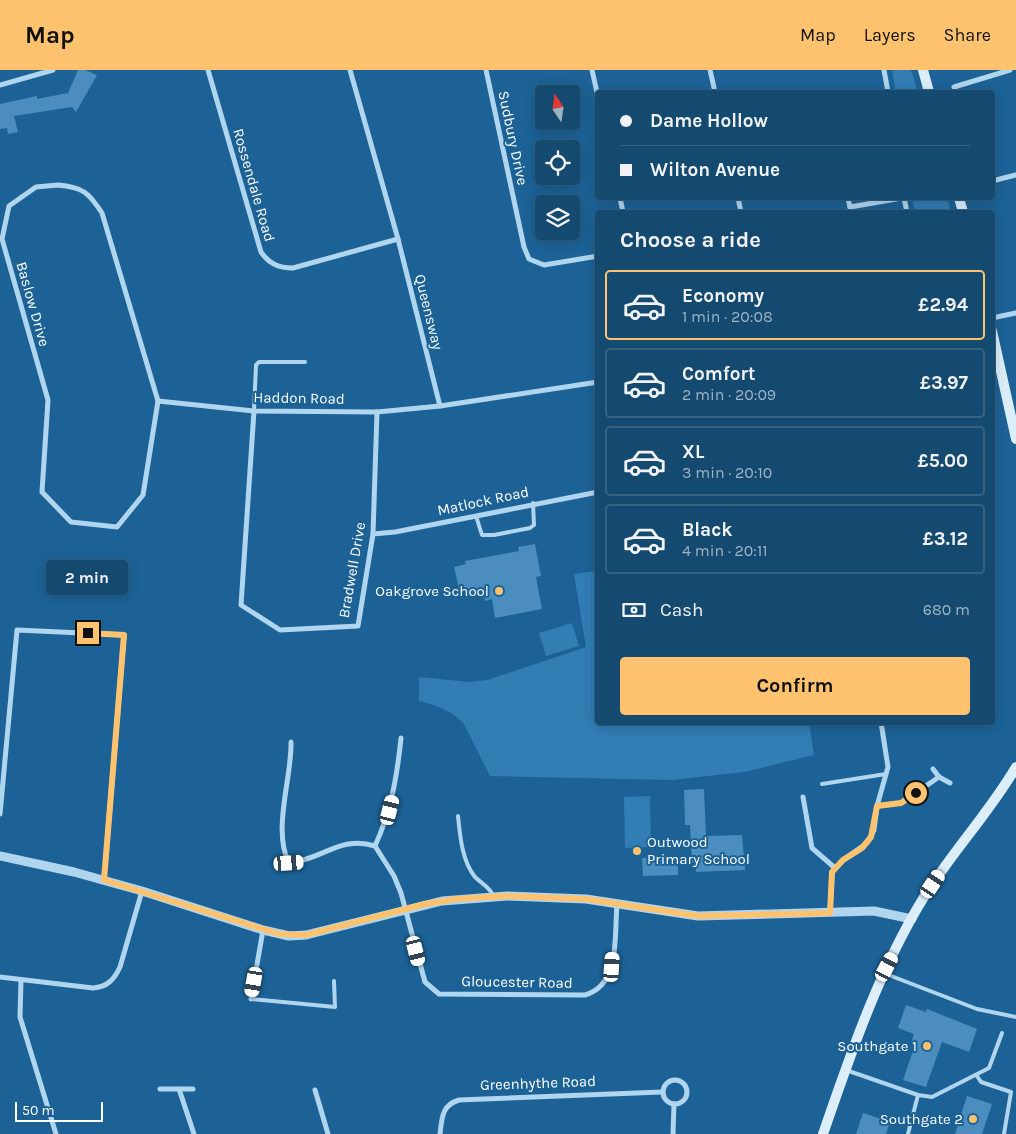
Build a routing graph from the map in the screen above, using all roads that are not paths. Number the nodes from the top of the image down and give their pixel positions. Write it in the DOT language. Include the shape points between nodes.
graph roads {
  1 [pos="53,70"];
  2 [pos="208,70"];
  3 [pos="350,70"];
  4 [pos="486,70"];
  5 [pos="592,70"];
  6 [pos="710,70"];
  7 [pos="884,70"];
  8 [pos="923,70"];
  9 [pos="1010,70"];
  10 [pos="0,84"];
  11 [pos="597,90"];
  12 [pos="715,90"];
  13 [pos="888,90"];
  14 [pos="928,90"];
  15 [pos="955,90"];
  16 [pos="1016,175"];
  17 [pos="995,180"];
  18 [pos="894,200"];
  19 [pos="851,210"];
  20 [pos="398,239"];
  21 [pos="595,256"];
  22 [pos="1016,313"];
  23 [pos="995,317"];
  24 [pos="995,344"];
  25 [pos="306,362"];
  26 [pos="595,382"];
  27 [pos="158,401"];
  28 [pos="440,406"];
  29 [pos="254,411"];
  30 [pos="377,412"];
  31 [pos="1016,439"];
  32 [pos="595,493"];
  33 [pos="533,503"];
  34 [pos="476,516"];
  35 [pos="373,534"];
  36 [pos="882,725"];
  37 [pos="401,738"];
  38 [pos="291,742"];
  39 [pos="933,769"];
  40 [pos="1016,769"];
  41 [pos="886,774"];
  42 [pos="939,777"];
  43 [pos="950,783"];
  44 [pos="822,784"];
  45 [pos="803,797"];
  46 [pos="877,806"];
  47 [pos="0,814"];
  48 [pos="458,816"];
  49 [pos="375,846"];
  50 [pos="0,856"];
  51 [pos="834,868"];
  52 [pos="104,880"];
  53 [pos="142,891"];
  54 [pos="494,897"];
  55 [pos="617,905"];
  56 [pos="405,909"];
  57 [pos="830,913"];
  58 [pos="912,919"];
  59 [pos="263,930"];
  60 [pos="884,973"];
  61 [pos="0,977"];
  62 [pos="21,980"];
  63 [pos="334,981"];
  64 [pos="251,998"];
  65 [pos="1016,1017"];
  66 [pos="1002,1033"];
  67 [pos="846,1070"];
  68 [pos="977,1076"];
  69 [pos="160,1089"];
  70 [pos="179,1089"];
  71 [pos="193,1089"];
  72 [pos="315,1090"];
  73 [pos="662,1092"];
  74 [pos="918,1095"];
  75 [pos="674,1104"];
  76 [pos="56,1134"];
  77 [pos="194,1134"];
  78 [pos="328,1134"];
  79 [pos="440,1134"];
  80 [pos="673,1134"];
  81 [pos="823,1134"];
  82 [pos="908,1134"];
  83 [pos="1004,1134"];
  1 -- 10 [label="street"];
  2 -- 20 [label="street, Rossendale Road" via="261,252 269,262 293,268"];
  3 -- 20 [label="street, Queensway"];
  4 -- 21 [label="street, Sudbury Drive" via="529,258 544,265"];
  5 -- 11 [label="street"];
  6 -- 12 [label="street"];
  7 -- 13 [label="street"];
  8 -- 14 [label="main road"];
  9 -- 15 [label="street"];
  16 -- 17 [label="street"];
  18 -- 19 [label="street"];
  20 -- 28 [label="street, Queensway"];
  22 -- 23 [label="street"];
  24 -- 31 [label="main road"];
  25 -- 29 [label="lane" via="259,362 256,365"];
  26 -- 28 [label="street"];
  27 -- 27 [label="street, Baslow Drive" via="142,495 117,527 71,522 42,492 48,400 2,239 9,206 36,187 77,186 92,197 102,213"];
  27 -- 29 [label="street, Haddon Road"];
  28 -- 30 [label="street, Haddon Road"];
  29 -- 30 [label="street, Haddon Road"];
  29 -- 35 [label="street, Bradwell Drive" via="241,605 280,630 358,626"];
  30 -- 35 [label="street, Bradwell Drive"];
  32 -- 33 [label="street, Matlock Road"];
  33 -- 34 [label="street, Matlock Road"];
  33 -- 34 [label="lane" via="534,525 530,528 482,535"];
  34 -- 35 [label="street, Matlock Road"];
  36 -- 41 [label="street" via="887,753"];
  37 -- 49 [label="street" via="395,792"];
  38 -- 49 [label="street" via="291,767 282,830 283,848 289,863 302,862 354,842"];
  39 -- 42 [label="street"];
  40 -- 58 [label="main road" via="942,870"];
  41 -- 44 [label="lane"];
  41 -- 46 [label="street"];
  42 -- 43 [label="street"];
  42 -- 46 [label="street" via="901,803"];
  45 -- 51 [label="street" via="812,848"];
  46 -- 51 [label="street" via="871,837 862,848"];
  47 -- 52 [label="street" via="17,630 124,635"];
  48 -- 54 [label="lane" via="469,866"];
  49 -- 56 [label="street, Gloucester Road" via="394,876"];
  50 -- 52 [label="street"];
  51 -- 57 [label="street" via="830,877"];
  52 -- 53 [label="street"];
  53 -- 59 [label="street"];
  53 -- 62 [label="street" via="120,967 106,985 93,988"];
  54 -- 55 [label="street" via="555,897"];
  54 -- 56 [label="street" via="442,901"];
  55 -- 56 [label="street, Gloucester Road" via="609,977 596,992 585,995 439,994 425,982"];
  55 -- 57 [label="street" via="708,916"];
  56 -- 59 [label="street" via="306,935 289,936"];
  57 -- 58 [label="street" via="883,912"];
  58 -- 60 [label="main road"];
  59 -- 64 [label="street"];
  60 -- 65 [label="lane" via="977,1009"];
  60 -- 67 [label="main road"];
  61 -- 62 [label="street"];
  62 -- 76 [label="street" via="21,1023"];
  63 -- 64 [label="lane" via="335,1008"];
  66 -- 68 [label="lane" via="993,1063"];
  67 -- 74 [label="lane"];
  67 -- 81 [label="main road"];
  68 -- 74 [label="lane" via="936,1096"];
  68 -- 83 [label="lane" via="980,1082 1010,1092"];
  69 -- 70 [label="street"];
  70 -- 71 [label="street"];
  70 -- 77 [label="street"];
  72 -- 78 [label="street"];
  73 -- 75 [label="street" via="665,1100"];
  73 -- 75 [label="street, Greenhythe Road" via="674,1079 684,1084 687,1089 685,1099"];
  73 -- 79 [label="street, Greenhythe Road" via="460,1100 444,1110"];
  74 -- 82 [label="lane"];
  75 -- 80 [label="street"];
}
